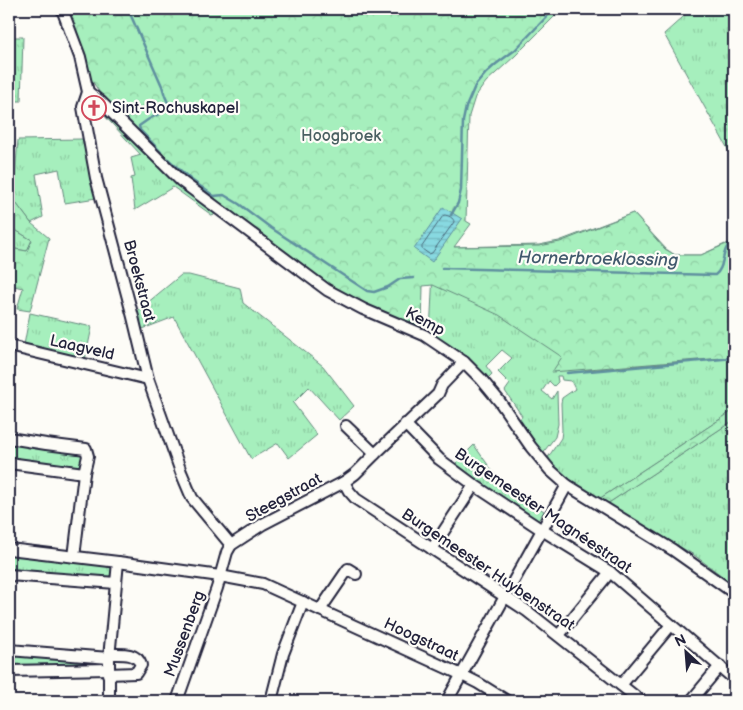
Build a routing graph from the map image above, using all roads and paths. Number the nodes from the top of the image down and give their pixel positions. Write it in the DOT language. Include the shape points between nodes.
graph roads {
  1 [pos="62,9"];
  2 [pos="88,92"];
  3 [pos="9,346"];
  4 [pos="464,362"];
  5 [pos="148,379"];
  6 [pos="405,424"];
  7 [pos="346,426"];
  8 [pos="9,438"];
  9 [pos="374,454"];
  10 [pos="9,463"];
  11 [pos="84,473"];
  12 [pos="344,482"];
  13 [pos="474,485"];
  14 [pos="567,485"];
  15 [pos="542,530"];
  16 [pos="231,545"];
  17 [pos="9,549"];
  18 [pos="432,549"];
  19 [pos="74,557"];
  20 [pos="118,562"];
  21 [pos="610,572"];
  22 [pos="356,574"];
  23 [pos="9,575"];
  24 [pos="220,576"];
  25 [pos="116,584"];
  26 [pos="734,593"];
  27 [pos="504,597"];
  28 [pos="303,602"];
  29 [pos="320,610"];
  30 [pos="671,624"];
  31 [pos="559,635"];
  32 [pos="9,650"];
  33 [pos="109,656"];
  34 [pos="720,666"];
  35 [pos="9,671"];
  36 [pos="109,672"];
  37 [pos="462,675"];
  38 [pos="734,679"];
  39 [pos="621,684"];
  40 [pos="109,701"];
  41 [pos="177,701"];
  42 [pos="271,701"];
  43 [pos="448,701"];
  44 [pos="507,701"];
  45 [pos="640,701"];
  46 [pos="691,701"];
  1 -- 2 [label="street, Broekstraat" via="80,57"];
  2 -- 4 [label="street, Kemp" via="180,181 327,290 424,335"];
  2 -- 5 [label="street, Broekstraat" via="82,107 96,178"];
  3 -- 5 [label="street, Laagveld"];
  4 -- 6 [label="street, Steegstraat" via="442,385 438,394"];
  4 -- 14 [label="street, Kemp" via="500,402 537,455"];
  5 -- 16 [label="street, Broekstraat" via="192,498"];
  6 -- 9 [label="street, Steegstraat"];
  6 -- 13 [label="street, Burgemeester Magnéestraat" via="439,459"];
  7 -- 9 [label="street"];
  8 -- 11 [label="street" via="86,449 88,456"];
  9 -- 12 [label="street, Steegstraat"];
  10 -- 11 [label="street"];
  11 -- 19 [label="street"];
  12 -- 16 [label="street, Steegstraat" via="263,524"];
  12 -- 18 [label="street, Burgemeester Huybenstraat" via="356,499"];
  13 -- 15 [label="street, Burgemeester Magnéestraat"];
  13 -- 18 [label="street"];
  14 -- 15 [label="street"];
  14 -- 26 [label="street, Kemp" via="673,550"];
  15 -- 21 [label="street, Burgemeester Magnéestraat"];
  15 -- 27 [label="street"];
  16 -- 24 [label="street"];
  17 -- 19 [label="street, Hoogstraat"];
  18 -- 27 [label="street, Burgemeester Huybenstraat"];
  19 -- 20 [label="street, Hoogstraat"];
  20 -- 24 [label="street, Hoogstraat"];
  20 -- 25 [label="street"];
  21 -- 30 [label="street, Burgemeester Magnéestraat"];
  21 -- 31 [label="street"];
  22 -- 29 [label="street" via="348,569"];
  23 -- 25 [label="street"];
  24 -- 28 [label="street, Hoogstraat" via="263,584"];
  24 -- 41 [label="street, Mussenberg"];
  25 -- 33 [label="street"];
  27 -- 31 [label="street, Burgemeester Huybenstraat"];
  27 -- 37 [label="street"];
  28 -- 29 [label="street, Hoogstraat"];
  28 -- 42 [label="street" via="283,654"];
  29 -- 37 [label="street, Hoogstraat"];
  30 -- 34 [label="street, Burgemeester Magnéestraat"];
  30 -- 39 [label="street"];
  31 -- 39 [label="street, Burgemeester Huybenstraat"];
  32 -- 33 [label="street"];
  33 -- 36 [label="street"];
  33 -- 36 [label="street" via="135,656 141,665 136,673"];
  34 -- 38 [label="street, Burgemeester Magnéestraat"];
  34 -- 46 [label="street"];
  35 -- 36 [label="street"];
  36 -- 40 [label="street"];
  37 -- 43 [label="street"];
  37 -- 44 [label="street, Hoogstraat"];
  39 -- 45 [label="street, Burgemeester Huybenstraat"];
}
